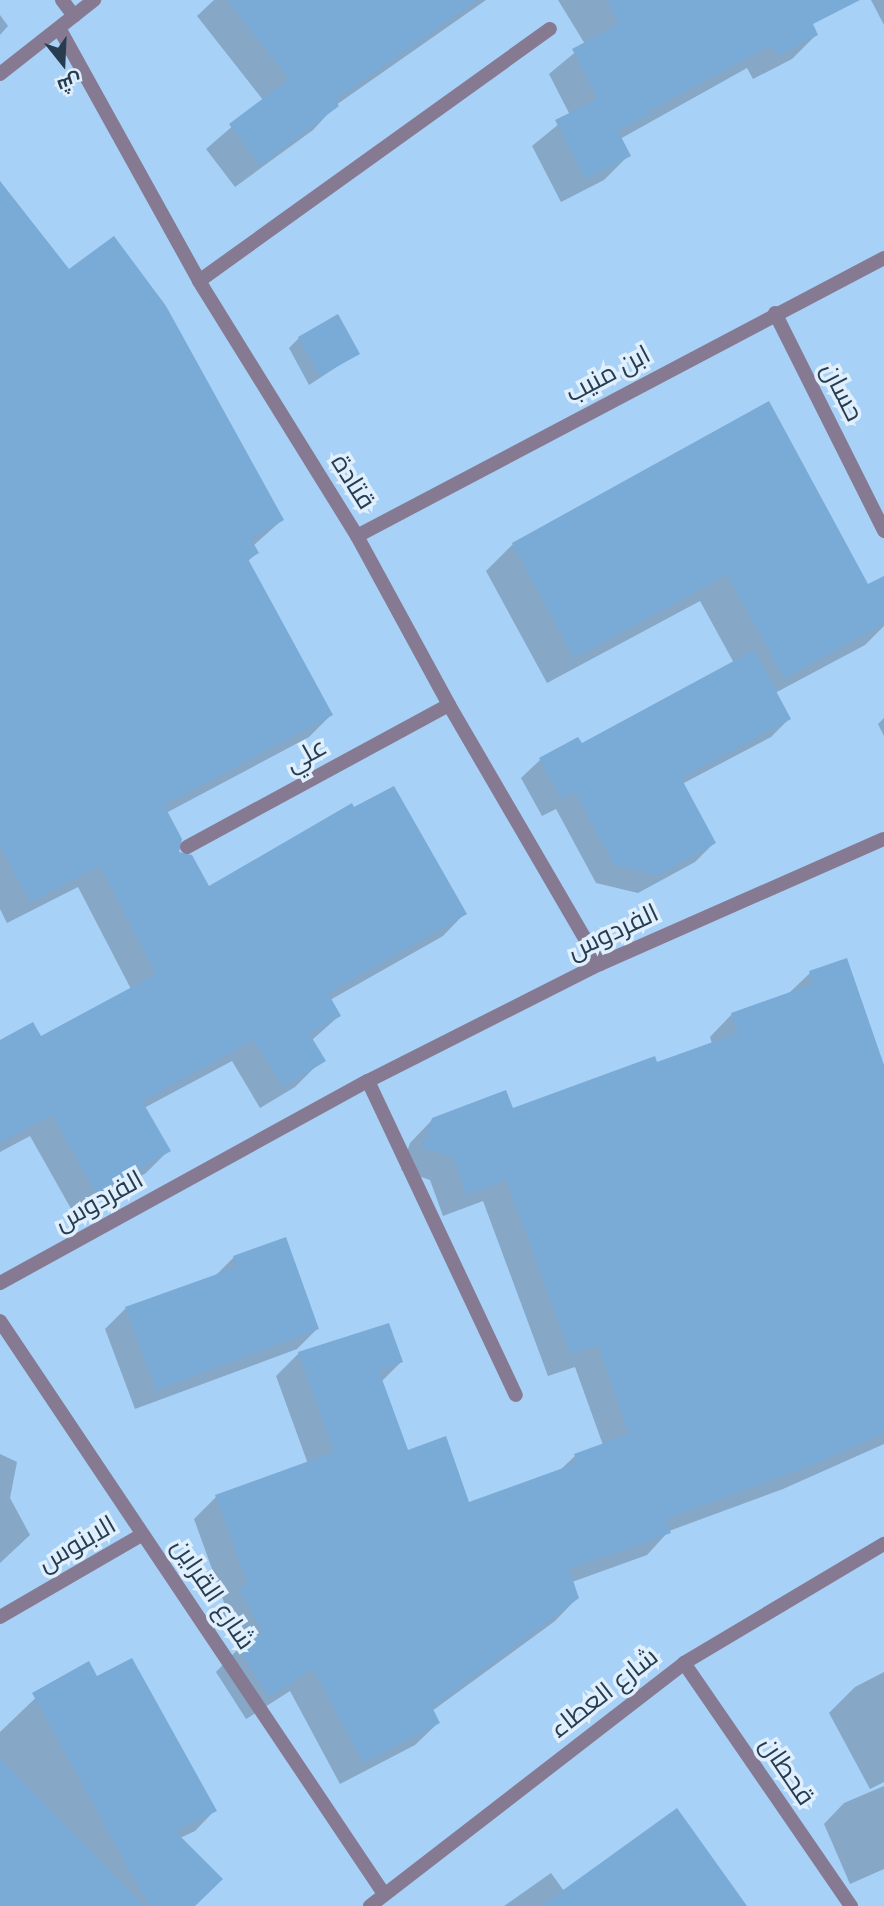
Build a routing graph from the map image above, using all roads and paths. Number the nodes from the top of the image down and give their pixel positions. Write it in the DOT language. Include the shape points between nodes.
graph roads {
  1 [pos="62,0"];
  2 [pos="94,0"];
  3 [pos="74,16"];
  4 [pos="59,28"];
  5 [pos="551,29"];
  6 [pos="0,74"];
  7 [pos="884,258"];
  8 [pos="199,281"];
  9 [pos="775,313"];
  10 [pos="884,531"];
  11 [pos="357,536"];
  12 [pos="449,705"];
  13 [pos="884,839"];
  14 [pos="187,847"];
  15 [pos="600,964"];
  16 [pos="368,1081"];
  17 [pos="0,1283"];
  18 [pos="0,1321"];
  19 [pos="516,1395"];
  20 [pos="143,1534"];
  21 [pos="884,1544"];
  22 [pos="0,1617"];
  23 [pos="684,1663"];
  24 [pos="384,1894"];
  25 [pos="370,1906"];
  26 [pos="850,1906"];
  1 -- 3 [label="street"];
  2 -- 3 [label="street"];
  3 -- 4 [label="street"];
  4 -- 6 [label="street"];
  4 -- 8 [label="street, قتادة"];
  5 -- 8 [label="street"];
  7 -- 9 [label="street, ابن منيب"];
  8 -- 11 [label="street, قتادة"];
  9 -- 10 [label="street, حسان"];
  9 -- 11 [label="street, ابن منيب"];
  11 -- 12 [label="street, قتادة"];
  12 -- 14 [label="street, علي"];
  12 -- 15 [label="street, قتادة"];
  13 -- 15 [label="street, الفردوس"];
  15 -- 16 [label="street, الفردوس"];
  16 -- 17 [label="street, الفردوس"];
  16 -- 19 [label="street"];
  18 -- 20 [label="street, شارع القراين"];
  20 -- 22 [label="street, الابنوس"];
  20 -- 24 [label="street, شارع القراين"];
  21 -- 23 [label="street, شارع العطاء"];
  23 -- 24 [label="street, شارع العطاء"];
  23 -- 26 [label="street, قحطان"];
  24 -- 25 [label="street, شارع العطاء"];
}
